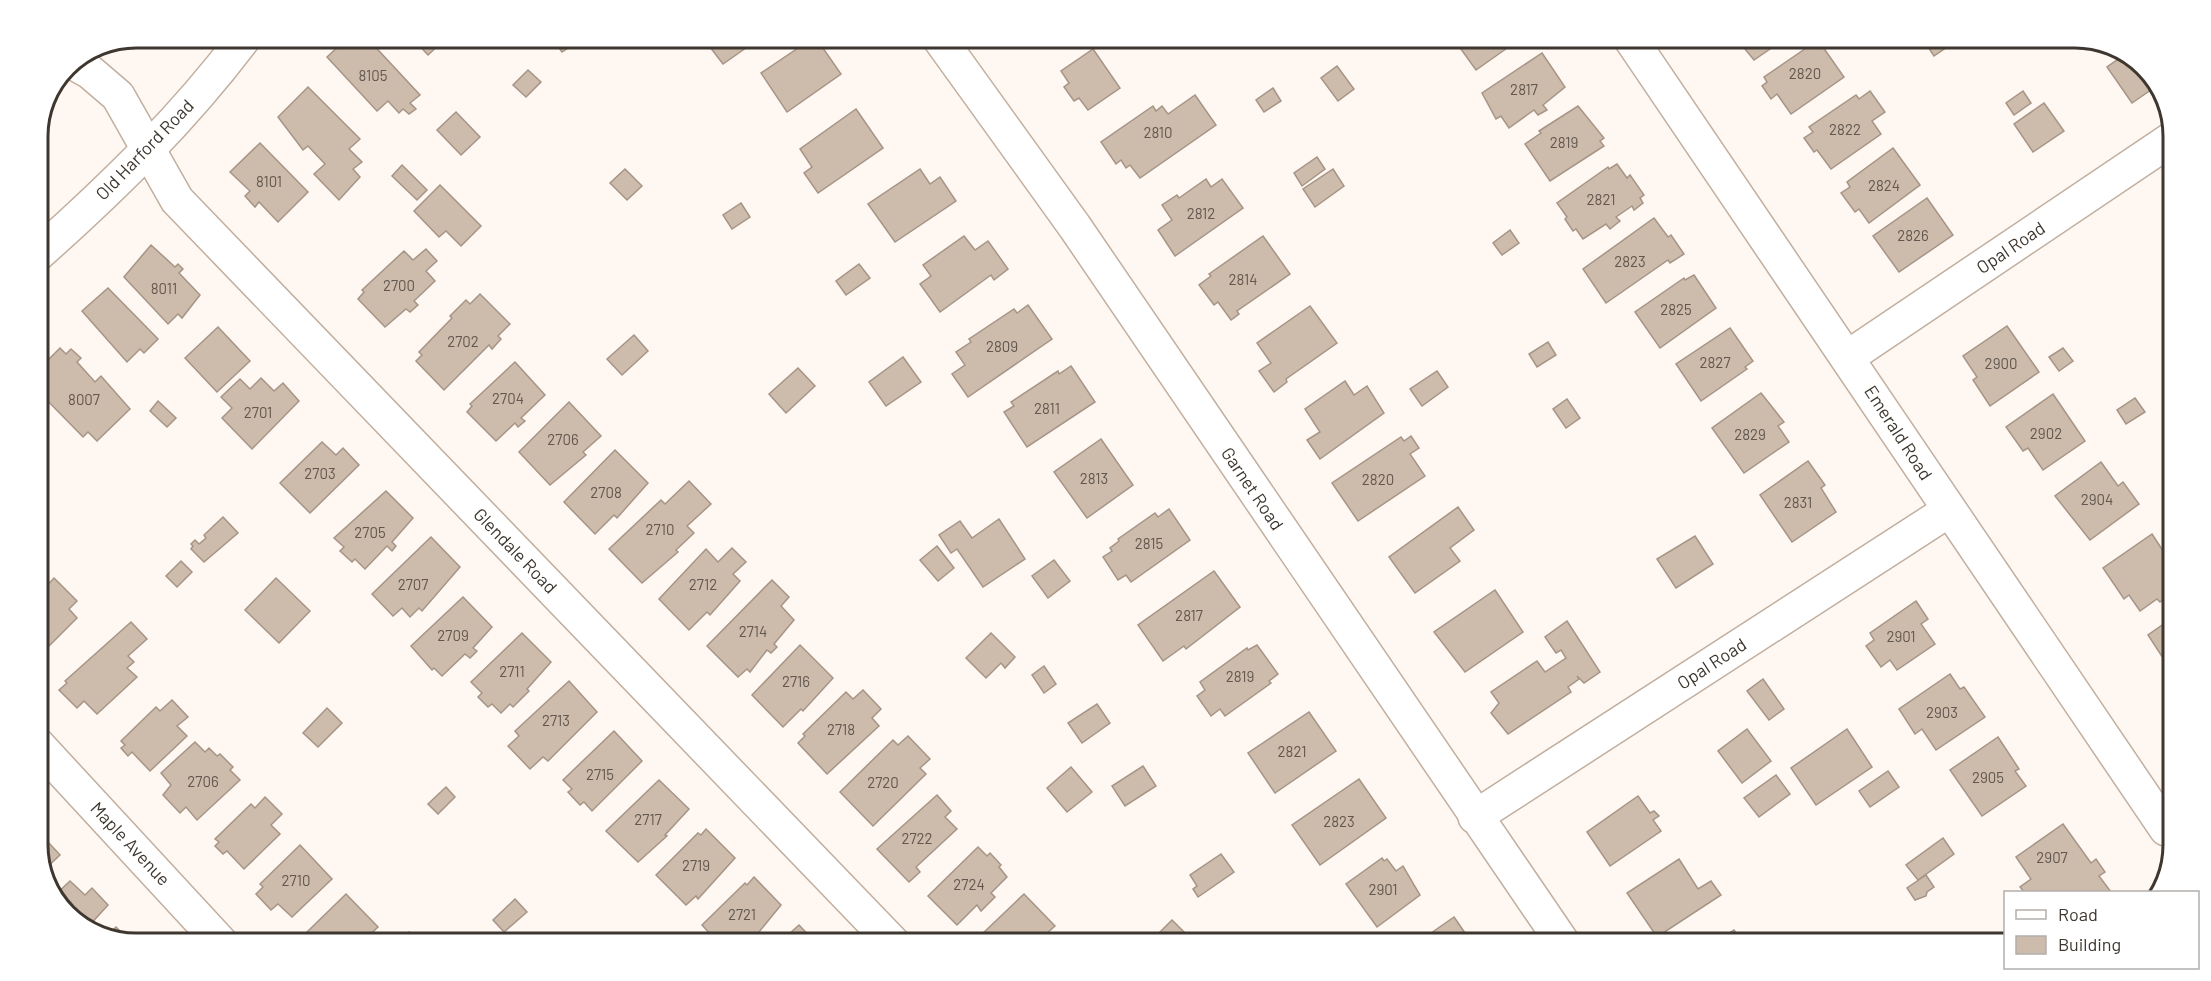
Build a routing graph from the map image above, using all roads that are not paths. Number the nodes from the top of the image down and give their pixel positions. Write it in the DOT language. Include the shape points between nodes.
graph roads {
  1 [pos="236,48"];
  2 [pos="946,48"];
  3 [pos="1637,48"];
  4 [pos="82,67"];
  5 [pos="2163,145"];
  6 [pos="148,150"];
  7 [pos="48,245"];
  8 [pos="1848,357"];
  9 [pos="1948,511"];
  10 [pos="48,756"];
  11 [pos="1475,817"];
  12 [pos="2163,825"];
  13 [pos="211,933"];
  14 [pos="882,933"];
  15 [pos="1555,933"];
  1 -- 6 [label="street, Old Harford Road"];
  2 -- 11 [label="street, Garnet Road" via="1075,227"];
  3 -- 8 [label="street, Emerald Road"];
  4 -- 6 [label="street, Glendale Road" via="118,96"];
  5 -- 8 [label="street, Opal Road"];
  6 -- 7 [label="street, Old Harford Road"];
  6 -- 14 [label="street, Glendale Road" via="177,200"];
  8 -- 9 [label="street, Emerald Road"];
  9 -- 11 [label="street, Opal Road"];
  9 -- 12 [label="street, Emerald Road"];
  10 -- 13 [label="street, Maple Avenue"];
  11 -- 15 [label="street, Garnet Road"];
}
